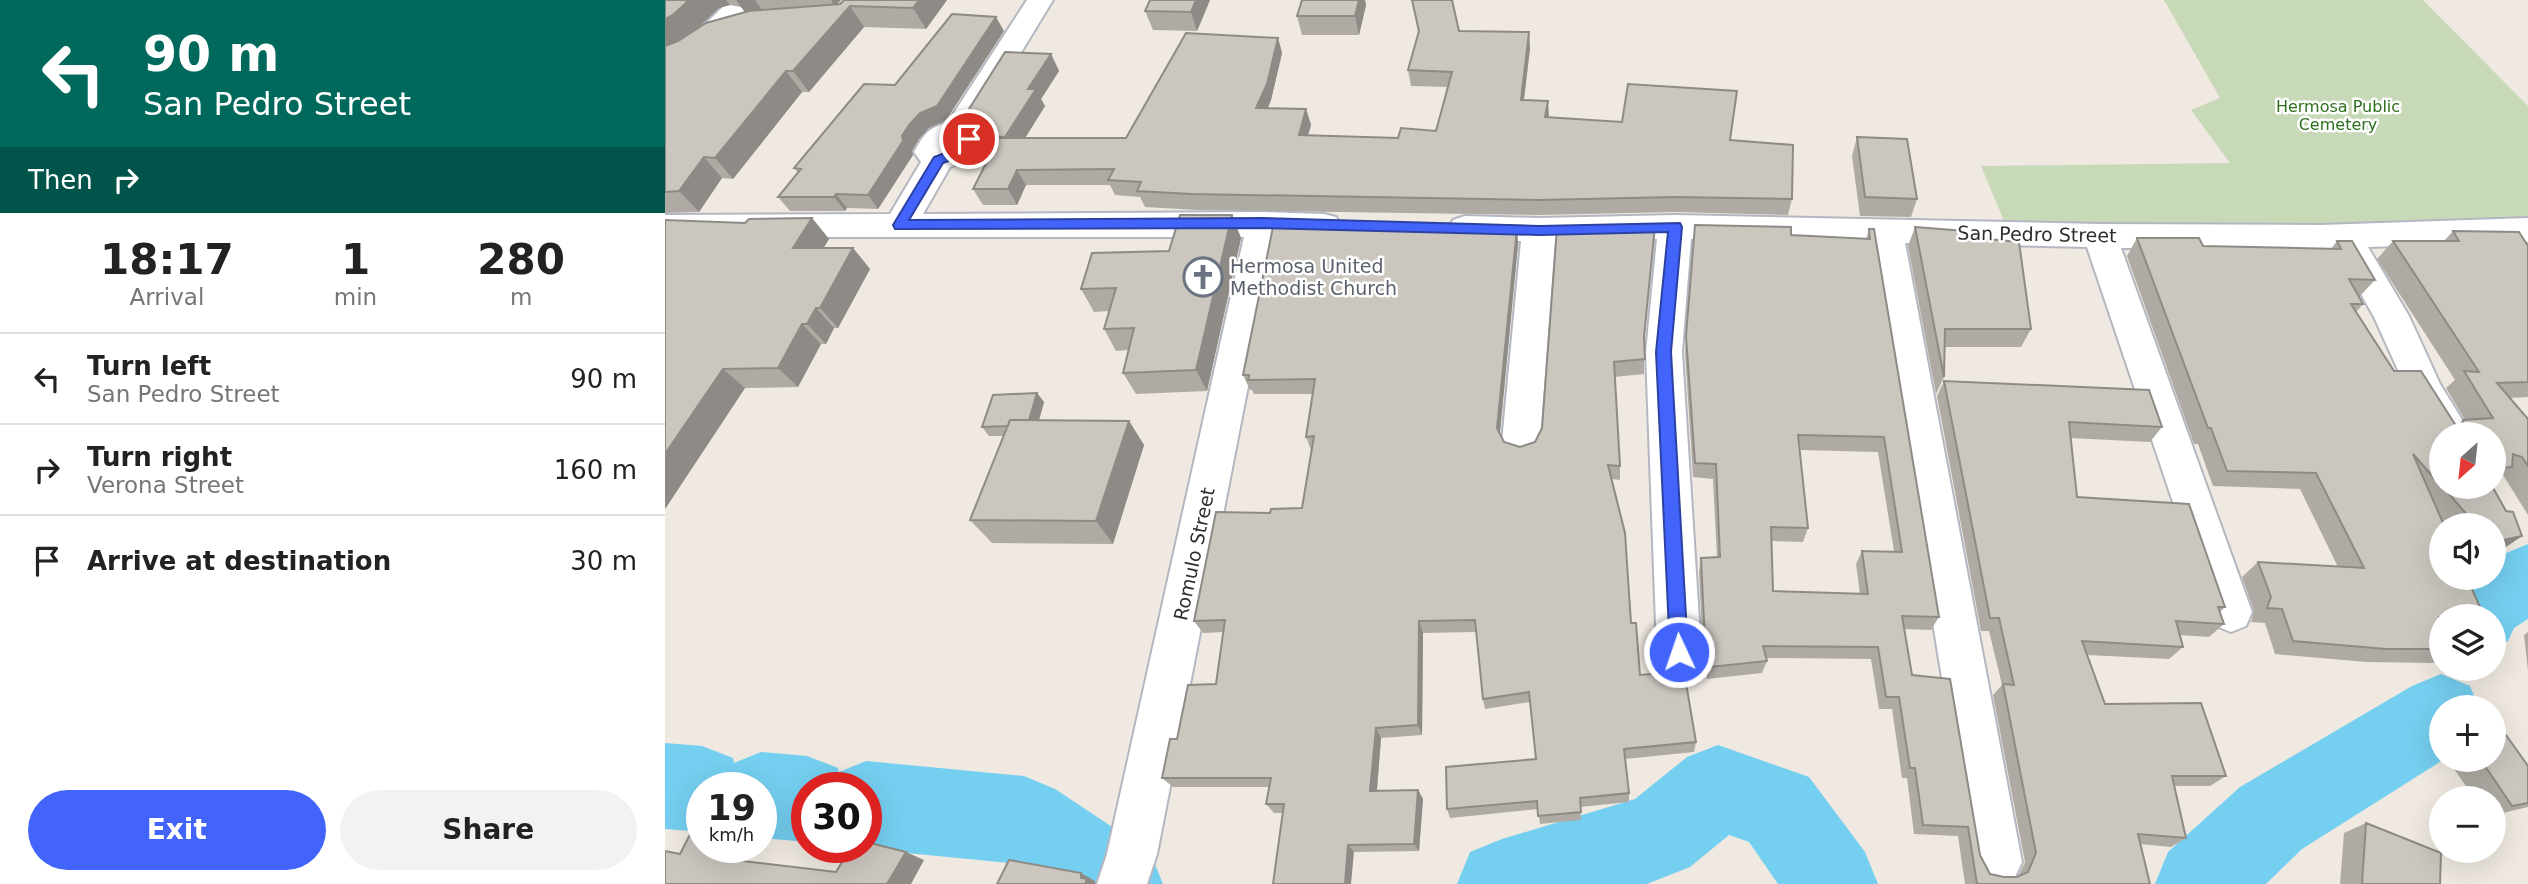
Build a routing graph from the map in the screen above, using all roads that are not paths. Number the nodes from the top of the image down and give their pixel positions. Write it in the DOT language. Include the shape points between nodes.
graph roads {
  1 [pos="745,0"];
  2 [pos="1040,0"];
  3 [pos="763,22"];
  4 [pos="714,35"];
  5 [pos="665,62"];
  6 [pos="1263,223"];
  7 [pos="900,225"];
  8 [pos="665,226"];
  9 [pos="1360,226"];
  10 [pos="1675,227"];
  11 [pos="1429,228"];
  12 [pos="1539,230"];
  13 [pos="2528,230"];
  14 [pos="1886,231"];
  15 [pos="2100,236"];
  16 [pos="2344,236"];
  17 [pos="2444,422"];
  18 [pos="1521,442"];
  19 [pos="2231,612"];
  20 [pos="1679,652"];
  21 [pos="1997,862"];
  22 [pos="1127,869"];
  1 -- 4 [label="street"];
  2 -- 7 [label="street" via="959,129 969,139 963,151 938,160"];
  3 -- 4 [label="street"];
  4 -- 5 [label="street" via="685,55"];
  6 -- 7 [label="street"];
  6 -- 9 [label="street"];
  6 -- 22 [label="street, Romulo Street"];
  7 -- 8 [label="street"];
  10 -- 12 [label="street, San Pedro Street"];
  10 -- 14 [label="street, San Pedro Street"];
  10 -- 20 [label="street" via="1664,352"];
  11 -- 12 [label="street, San Pedro Street"];
  12 -- 18 [label="street"];
  13 -- 16 [label="street, San Pedro Street"];
  14 -- 15 [label="street, San Pedro Street"];
  14 -- 21 [label="street"];
  15 -- 16 [label="street, San Pedro Street"];
  15 -- 19 [label="street"];
  16 -- 17 [label="street"];
}
